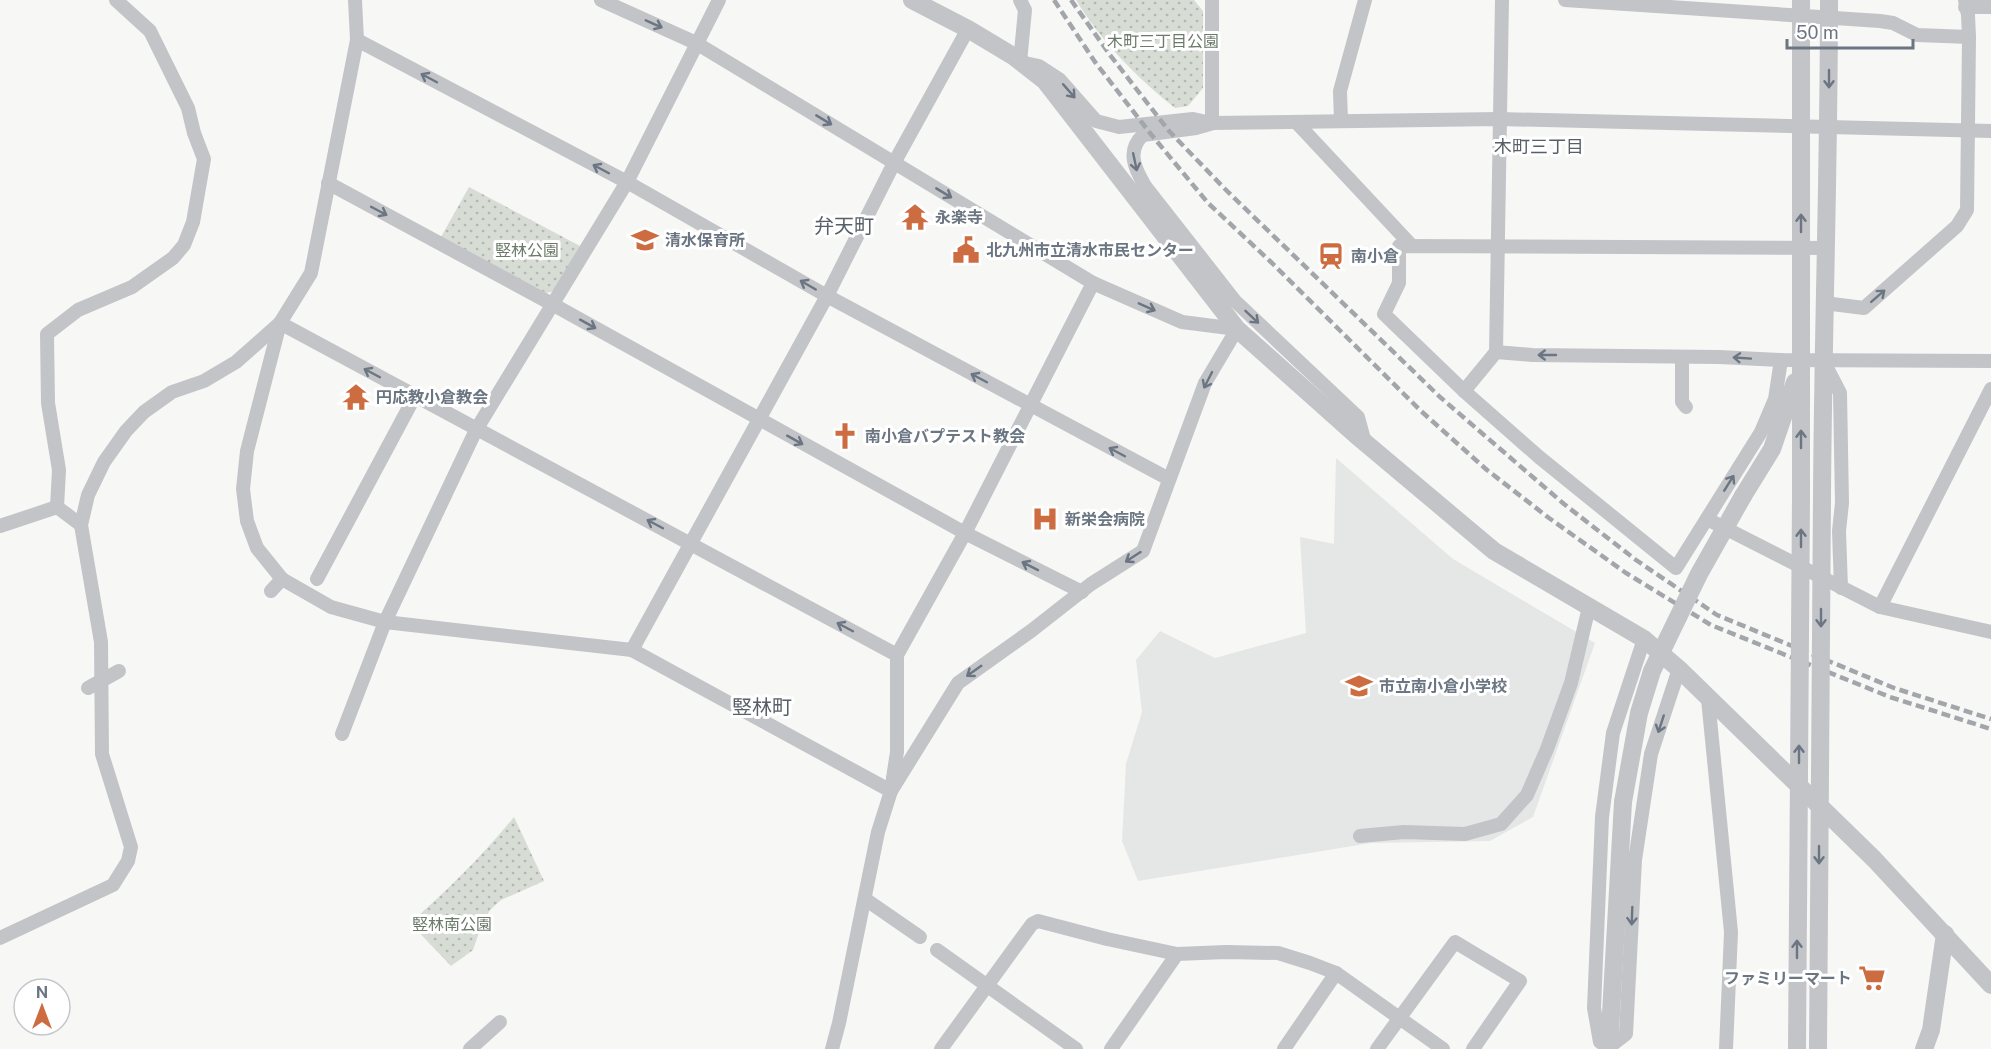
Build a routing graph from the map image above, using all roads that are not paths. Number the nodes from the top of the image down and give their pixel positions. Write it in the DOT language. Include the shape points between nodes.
graph roads {
  1 [pos="116,0"];
  2 [pos="355,0"];
  3 [pos="601,0"];
  4 [pos="719,0"];
  5 [pos="912,0"];
  6 [pos="1020,0"];
  7 [pos="1365,0"];
  8 [pos="1502,0"];
  9 [pos="1565,0"];
  10 [pos="1211,1"];
  11 [pos="1965,3"];
  12 [pos="1991,7"];
  13 [pos="1801,8"];
  14 [pos="1829,9"];
  15 [pos="968,29"];
  16 [pos="1969,37"];
  17 [pos="357,40"];
  18 [pos="696,43"];
  19 [pos="1020,62"];
  20 [pos="1500,119"];
  21 [pos="1341,121"];
  22 [pos="1296,122"];
  23 [pos="1212,123"];
  24 [pos="1801,126"];
  25 [pos="1829,127"];
  26 [pos="1969,130"];
  27 [pos="1991,131"];
  28 [pos="894,163"];
  29 [pos="627,182"];
  30 [pos="328,183"];
  31 [pos="1412,246"];
  32 [pos="1497,246"];
  33 [pos="1801,248"];
  34 [pos="1825,248"];
  35 [pos="1093,284"];
  36 [pos="827,296"];
  37 [pos="1824,303"];
  38 [pos="552,304"];
  39 [pos="280,323"];
  40 [pos="1237,329"];
  41 [pos="1496,352"];
  42 [pos="1682,357"];
  43 [pos="1781,360"];
  44 [pos="1801,360"];
  45 [pos="1823,360"];
  46 [pos="1991,361"];
  47 [pos="1991,389"];
  48 [pos="1464,391"];
  49 [pos="415,396"];
  50 [pos="1031,406"];
  51 [pos="1686,407"];
  52 [pos="759,420"];
  53 [pos="476,430"];
  54 [pos="1365,444"];
  55 [pos="1169,479"];
  56 [pos="57,507"];
  57 [pos="1707,519"];
  58 [pos="81,525"];
  59 [pos="0,526"];
  60 [pos="965,533"];
  61 [pos="691,543"];
  62 [pos="282,579"];
  63 [pos="316,579"];
  64 [pos="1841,588"];
  65 [pos="272,591"];
  66 [pos="1082,592"];
  67 [pos="1589,607"];
  68 [pos="1880,607"];
  69 [pos="385,622"];
  70 [pos="1991,632"];
  71 [pos="1644,639"];
  72 [pos="632,650"];
  73 [pos="897,655"];
  74 [pos="1679,669"];
  75 [pos="119,671"];
  76 [pos="101,681"];
  77 [pos="88,688"];
  78 [pos="1708,699"];
  79 [pos="342,734"];
  80 [pos="891,791"];
  81 [pos="1360,836"];
  82 [pos="866,899"];
  83 [pos="1945,934"];
  84 [pos="920,937"];
  85 [pos="0,938"];
  86 [pos="937,950"];
  87 [pos="1177,954"];
  88 [pos="1335,973"];
  89 [pos="1991,985"];
  90 [pos="986,987"];
  91 [pos="1399,1018"];
  92 [pos="500,1022"];
  93 [pos="1609,1048"];
  94 [pos="470,1049"];
  95 [pos="832,1049"];
  96 [pos="940,1049"];
  97 [pos="1076,1049"];
  98 [pos="1111,1049"];
  99 [pos="1284,1049"];
  100 [pos="1377,1049"];
  101 [pos="1443,1049"];
  102 [pos="1473,1049"];
  103 [pos="1726,1049"];
  104 [pos="1797,1049"];
  105 [pos="1818,1049"];
  106 [pos="1924,1049"];
  1 -- 56 [label="street" via="150,31 188,108 204,159 193,222 184,245 173,258 132,286 78,310 47,334 48,403 59,470"];
  2 -- 17 [label="street"];
  3 -- 18 [label="street, one-way"];
  4 -- 18 [label="street"];
  5 -- 15 [label="street"];
  6 -- 19 [label="street" via="1025,10"];
  7 -- 21 [label="street" via="1340,91"];
  8 -- 20 [label="street"];
  9 -- 13 [label="street"];
  10 -- 23 [label="street"];
  11 -- 12 [label="street"];
  11 -- 16 [label="street"];
  13 -- 14 [label="street"];
  13 -- 24 [label="street"];
  14 -- 16 [label="street" via="1893,23 1917,35"];
  14 -- 25 [label="street, one-way"];
  15 -- 19 [label="street"];
  15 -- 28 [label="street"];
  16 -- 26 [label="street"];
  29 -- 17 [label="street, one-way"];
  17 -- 30 [label="street"];
  18 -- 28 [label="street, one-way"];
  18 -- 29 [label="street"];
  19 -- 23 [label="street, one-way" via="1039,66 1059,78 1103,124 1119,127 1193,119"];
  19 -- 40 [label="street" via="1045,81"];
  20 -- 21 [label="street"];
  20 -- 24 [label="street"];
  20 -- 32 [label="street"];
  21 -- 22 [label="street"];
  22 -- 23 [label="street"];
  22 -- 31 [label="street"];
  23 -- 54 [label="street, one-way" via="1143,135 1133,153 1138,174 1235,301 1358,417"];
  24 -- 25 [label="street"];
  33 -- 24 [label="street, one-way"];
  25 -- 26 [label="street"];
  25 -- 34 [label="street"];
  26 -- 27 [label="street"];
  37 -- 26 [label="street, one-way" via="1864,308 1958,226 1967,210"];
  28 -- 35 [label="street, one-way"];
  28 -- 36 [label="street"];
  36 -- 29 [label="street, one-way"];
  29 -- 38 [label="street"];
  30 -- 38 [label="street, one-way"];
  30 -- 39 [label="street" via="311,273"];
  31 -- 32 [label="street"];
  31 -- 48 [label="street" via="1399,246 1399,284 1384,314"];
  32 -- 33 [label="street"];
  32 -- 41 [label="street"];
  33 -- 34 [label="street"];
  33 -- 44 [label="street"];
  34 -- 37 [label="street"];
  35 -- 40 [label="street, one-way" via="1182,322"];
  35 -- 50 [label="street"];
  50 -- 36 [label="street, one-way"];
  36 -- 52 [label="street"];
  37 -- 45 [label="street"];
  38 -- 52 [label="street, one-way"];
  38 -- 53 [label="street"];
  49 -- 39 [label="street, one-way"];
  39 -- 58 [label="street" via="236,362 204,381 172,392 144,412 104,462 88,495"];
  39 -- 62 [label="street" via="248,451 243,489 247,521 257,548"];
  40 -- 54 [label="street"];
  40 -- 55 [label="street, one-way" via="1205,383"];
  42 -- 41 [label="street, one-way"];
  41 -- 48 [label="street"];
  43 -- 42 [label="street, one-way"];
  42 -- 51 [label="street" via="1682,402"];
  43 -- 44 [label="street"];
  57 -- 43 [label="street, one-way" via="1761,432 1775,399"];
  44 -- 45 [label="street"];
  44 -- 93 [label="street, bridge" via="1772,449 1699,574 1652,671 1639,713 1623,802"];
  104 -- 44 [label="street, one-way, bridge"];
  45 -- 46 [label="street"];
  45 -- 64 [label="street" via="1840,393"];
  45 -- 105 [label="street, one-way, bridge"];
  47 -- 68 [label="street"];
  48 -- 57 [label="street" via="1676,568"];
  49 -- 53 [label="street"];
  49 -- 63 [label="street"];
  55 -- 50 [label="street, one-way"];
  50 -- 60 [label="street"];
  52 -- 60 [label="street, one-way"];
  52 -- 61 [label="street"];
  61 -- 53 [label="street, one-way"];
  53 -- 69 [label="street"];
  54 -- 67 [label="street" via="1494,550"];
  55 -- 66 [label="street, one-way" via="1143,551"];
  56 -- 58 [label="street"];
  56 -- 59 [label="street"];
  57 -- 64 [label="street"];
  58 -- 76 [label="street" via="101,642"];
  66 -- 60 [label="street, one-way"];
  60 -- 73 [label="street"];
  61 -- 72 [label="street"];
  73 -- 61 [label="street, one-way"];
  62 -- 65 [label="street"];
  62 -- 69 [label="street" via="331,607"];
  64 -- 68 [label="street"];
  66 -- 80 [label="street, one-way" via="958,683"];
  67 -- 71 [label="street"];
  67 -- 81 [label="street" via="1571,683 1547,749 1527,795 1501,824 1465,834 1404,832"];
  68 -- 70 [label="street"];
  69 -- 72 [label="street"];
  69 -- 79 [label="street"];
  71 -- 74 [label="street"];
  71 -- 93 [label="street" via="1613,734 1602,817 1594,1008 1600,1042"];
  72 -- 80 [label="street"];
  73 -- 80 [label="street" via="897,752"];
  74 -- 78 [label="street"];
  74 -- 93 [label="street, one-way" via="1651,754 1635,860 1626,1034"];
  75 -- 76 [label="street"];
  76 -- 77 [label="street"];
  76 -- 85 [label="street" via="102,754 131,847 128,861 112,885"];
  78 -- 83 [label="street" via="1874,859"];
  78 -- 103 [label="street" via="1731,932"];
  80 -- 82 [label="street" via="878,832"];
  82 -- 84 [label="street"];
  82 -- 95 [label="street"];
  83 -- 89 [label="street"];
  83 -- 106 [label="street" via="1931,1030"];
  86 -- 90 [label="street"];
  87 -- 88 [label="street" via="1278,953"];
  87 -- 90 [label="street" via="1038,921"];
  87 -- 98 [label="street"];
  88 -- 91 [label="street"];
  88 -- 99 [label="street"];
  90 -- 96 [label="street"];
  90 -- 97 [label="street"];
  91 -- 100 [label="street"];
  91 -- 101 [label="street"];
  91 -- 102 [label="street" via="1455,942 1520,981"];
  92 -- 94 [label="street"];
}
